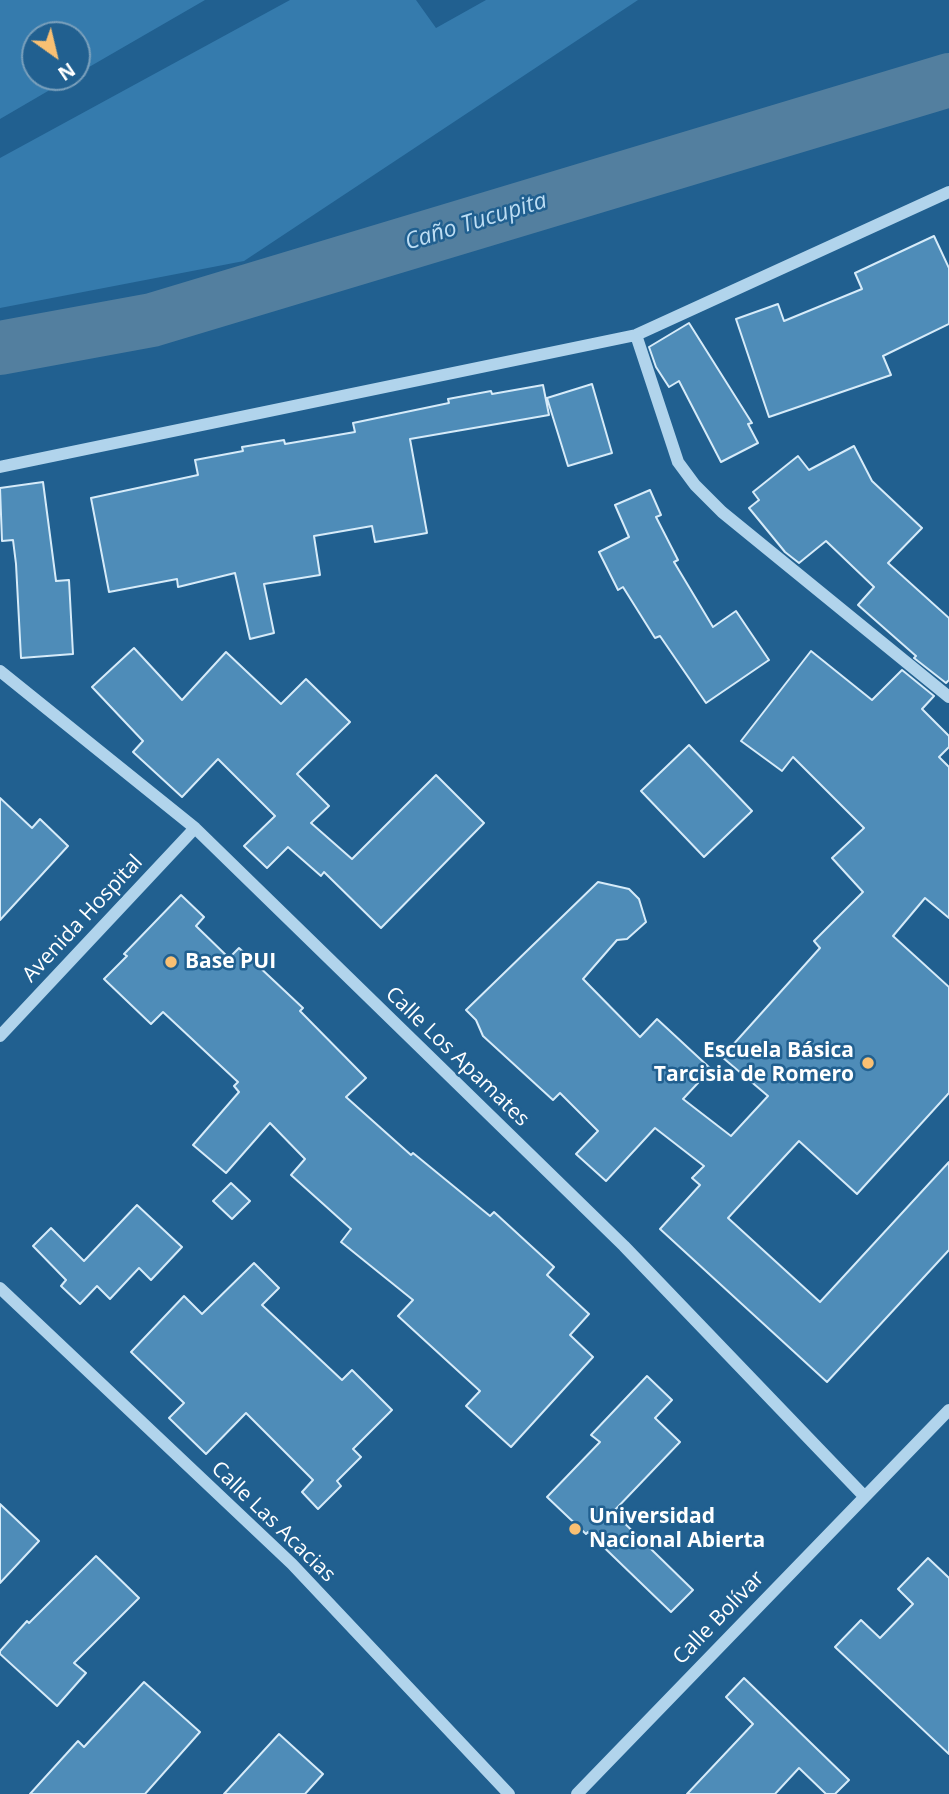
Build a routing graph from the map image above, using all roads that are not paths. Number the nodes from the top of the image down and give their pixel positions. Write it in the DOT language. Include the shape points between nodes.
graph roads {
  1 [pos="949,192"];
  2 [pos="636,335"];
  3 [pos="0,467"];
  4 [pos="0,671"];
  5 [pos="949,696"];
  6 [pos="195,828"];
  7 [pos="0,1035"];
  8 [pos="0,1288"];
  9 [pos="949,1410"];
  10 [pos="864,1496"];
  11 [pos="509,1794"];
  12 [pos="577,1794"];
  1 -- 2 [label="street"];
  2 -- 3 [label="street"];
  2 -- 5 [label="street" via="678,462 695,485 722,512"];
  4 -- 6 [label="street, Calle Los Apamates"];
  6 -- 7 [label="street, Avenida Hospital"];
  6 -- 10 [label="street, Calle Los Apamates" via="624,1247"];
  8 -- 11 [label="street, Calle Las Acacias" via="292,1564"];
  9 -- 10 [label="street, Calle Bolívar"];
  10 -- 12 [label="street, Calle Bolívar"];
}
